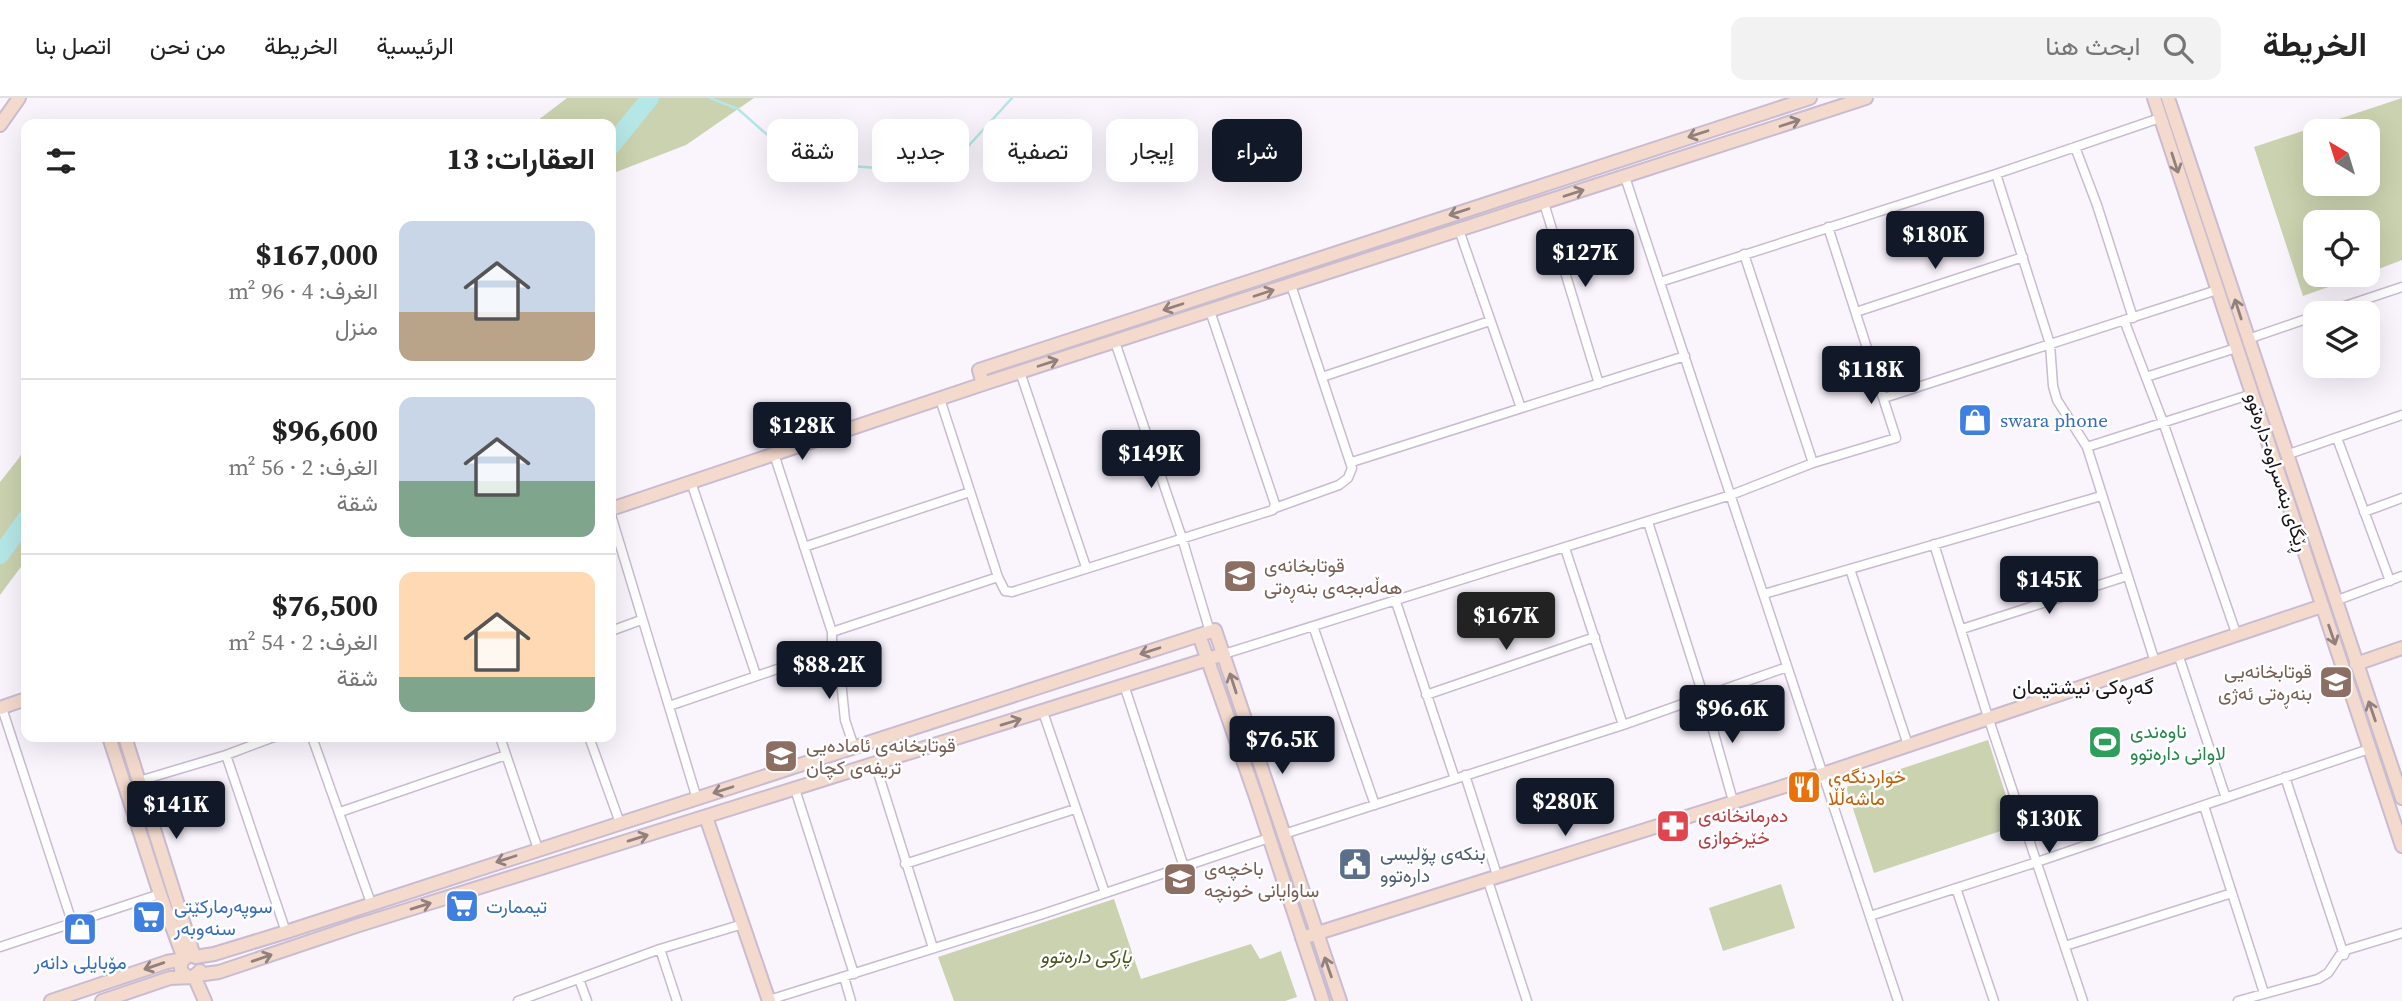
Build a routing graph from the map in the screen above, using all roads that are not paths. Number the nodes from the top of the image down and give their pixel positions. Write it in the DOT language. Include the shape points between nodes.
graph roads {
  1 [pos="19,98"];
  2 [pos="1810,98"];
  3 [pos="1866,98"];
  4 [pos="2154,98"];
  5 [pos="2168,98"];
  6 [pos="2160,118"];
  7 [pos="0,125"];
  8 [pos="2076,148"];
  9 [pos="1996,174"];
  10 [pos="1625,177"];
  11 [pos="1502,198"];
  12 [pos="1544,203"];
  13 [pos="1507,215"];
  14 [pos="1828,226"];
  15 [pos="1459,230"];
  16 [pos="1744,254"];
  17 [pos="2023,257"];
  18 [pos="1660,282"];
  19 [pos="1291,285"];
  20 [pos="2402,287"];
  21 [pos="2217,290"];
  22 [pos="2360,301"];
  23 [pos="1210,311"];
  24 [pos="1856,312"];
  25 [pos="2128,319"];
  26 [pos="2303,320"];
  27 [pos="1490,321"];
  28 [pos="2248,339"];
  29 [pos="1115,342"];
  30 [pos="2050,344"];
  31 [pos="2236,348"];
  32 [pos="1685,356"];
  33 [pos="2254,359"];
  34 [pos="2241,363"];
  35 [pos="1020,372"];
  36 [pos="1322,377"];
  37 [pos="2146,377"];
  38 [pos="983,384"];
  39 [pos="1599,384"];
  40 [pos="2252,394"];
  41 [pos="940,398"];
  42 [pos="1884,398"];
  43 [pos="1521,408"];
  44 [pos="2402,415"];
  45 [pos="2163,422"];
  46 [pos="2337,438"];
  47 [pos="2087,447"];
  48 [pos="774,454"];
  49 [pos="2286,455"];
  50 [pos="1352,462"];
  51 [pos="1813,463"];
  52 [pos="691,482"];
  53 [pos="970,492"];
  54 [pos="1731,495"];
  55 [pos="2101,496"];
  56 [pos="2402,498"];
  57 [pos="616,507"];
  58 [pos="1275,508"];
  59 [pos="2364,512"];
  60 [pos="1648,522"];
  61 [pos="616,532"];
  62 [pos="1182,538"];
  63 [pos="1934,544"];
  64 [pos="804,547"];
  65 [pos="1565,548"];
  66 [pos="1086,567"];
  67 [pos="1850,569"];
  68 [pos="2127,576"];
  69 [pos="2402,576"];
  70 [pos="998,577"];
  71 [pos="2390,581"];
  72 [pos="1764,594"];
  73 [pos="1396,602"];
  74 [pos="2328,604"];
  75 [pos="641,620"];
  76 [pos="1313,626"];
  77 [pos="616,629"];
  78 [pos="1962,629"];
  79 [pos="832,632"];
  80 [pos="1208,632"];
  81 [pos="2236,633"];
  82 [pos="1595,637"];
  83 [pos="832,645"];
  84 [pos="2402,648"];
  85 [pos="1224,654"];
  86 [pos="2178,654"];
  87 [pos="1207,660"];
  88 [pos="2155,662"];
  89 [pos="2356,664"];
  90 [pos="1787,667"];
  91 [pos="756,675"];
  92 [pos="1124,685"];
  93 [pos="1426,695"];
  94 [pos="1704,698"];
  95 [pos="21,701"];
  96 [pos="669,706"];
  97 [pos="1,708"];
  98 [pos="1043,712"];
  99 [pos="1988,718"];
  100 [pos="1623,725"];
  101 [pos="111,742"];
  102 [pos="127,742"];
  103 [pos="261,742"];
  104 [pos="314,742"];
  105 [pos="502,742"];
  106 [pos="591,742"];
  107 [pos="869,742"];
  108 [pos="1908,745"];
  109 [pos="853,747"];
  110 [pos="2371,754"];
  111 [pos="226,755"];
  112 [pos="506,755"];
  113 [pos="2387,755"];
  114 [pos="875,763"];
  115 [pos="1823,774"];
  116 [pos="1465,775"];
  117 [pos="2285,777"];
  118 [pos="1455,779"];
  119 [pos="139,781"];
  120 [pos="795,789"];
  121 [pos="2225,798"];
  122 [pos="2402,798"];
  123 [pos="697,799"];
  124 [pos="1733,801"];
  125 [pos="1375,805"];
  126 [pos="2204,806"];
  127 [pos="1075,809"];
  128 [pos="340,812"];
  129 [pos="706,817"];
  130 [pos="620,822"];
  131 [pos="1284,834"];
  132 [pos="1269,838"];
  133 [pos="2402,846"];
  134 [pos="538,849"];
  135 [pos="2036,862"];
  136 [pos="905,864"];
  137 [pos="1184,867"];
  138 [pos="1296,873"];
  139 [pos="1283,878"];
  140 [pos="1493,879"];
  141 [pos="1956,888"];
  142 [pos="2232,893"];
  143 [pos="160,894"];
  144 [pos="1105,894"];
  145 [pos="370,903"];
  146 [pos="1870,916"];
  147 [pos="72,922"];
  148 [pos="743,924"];
  149 [pos="286,932"];
  150 [pos="2402,933"];
  151 [pos="1317,934"];
  152 [pos="1302,938"];
  153 [pos="2065,946"];
  154 [pos="0,947"];
  155 [pos="933,948"];
  156 [pos="660,949"];
  157 [pos="2344,955"];
  158 [pos="191,957"];
  159 [pos="854,974"];
  160 [pos="193,976"];
  161 [pos="844,977"];
  162 [pos="579,979"];
  163 [pos="2264,993"];
  164 [pos="51,1001"];
  165 [pos="102,1001"];
  166 [pos="205,1001"];
  167 [pos="518,1001"];
  168 [pos="587,1001"];
  169 [pos="677,1001"];
  170 [pos="769,1001"];
  171 [pos="851,1001"];
  172 [pos="1323,1001"];
  173 [pos="1340,1001"];
  174 [pos="1528,1001"];
  175 [pos="1898,1001"];
  176 [pos="1994,1001"];
  177 [pos="2082,1001"];
  178 [pos="2238,1001"];
  1 -- 7 [label="street"];
  2 -- 11 [label="street, one-way"];
  10 -- 3 [label="street, one-way"];
  4 -- 6 [label="street, ڕێگای بنەسراوە-دارەتوو"];
  28 -- 5 [label="street, ڕێگای بنەسراوە-دارەتوو, one-way"];
  6 -- 8 [label="street"];
  6 -- 21 [label="street, ڕێگای بنەسراوە-دارەتوو, one-way"];
  8 -- 9 [label="street"];
  8 -- 25 [label="street" via="2097,205"];
  9 -- 14 [label="street"];
  9 -- 17 [label="street"];
  12 -- 10 [label="street, one-way"];
  10 -- 18 [label="street"];
  11 -- 13 [label="street"];
  11 -- 38 [label="street, one-way" via="979,370"];
  12 -- 13 [label="street"];
  12 -- 39 [label="street"];
  13 -- 15 [label="street"];
  14 -- 16 [label="street"];
  14 -- 24 [label="street"];
  15 -- 19 [label="street"];
  15 -- 27 [label="street"];
  16 -- 18 [label="street"];
  16 -- 51 [label="street"];
  17 -- 24 [label="street"];
  17 -- 30 [label="street"];
  18 -- 32 [label="street"];
  23 -- 19 [label="street, one-way"];
  19 -- 36 [label="street"];
  20 -- 22 [label="street"];
  21 -- 25 [label="street"];
  21 -- 31 [label="street, ڕێگای بنەسراوە-دارەتوو"];
  23 -- 29 [label="street"];
  23 -- 58 [label="street"];
  24 -- 42 [label="street"];
  25 -- 30 [label="street"];
  25 -- 37 [label="street"];
  26 -- 28 [label="street"];
  27 -- 36 [label="street"];
  27 -- 43 [label="street"];
  28 -- 33 [label="street, ڕێگای بنەسراوە-دارەتوو"];
  35 -- 29 [label="street, one-way"];
  29 -- 62 [label="street"];
  30 -- 42 [label="street"];
  30 -- 47 [label="street" via="2057,400"];
  31 -- 34 [label="street, ڕێگای بنەسراوە-دارەتوو"];
  31 -- 37 [label="street"];
  32 -- 39 [label="street"];
  32 -- 54 [label="street"];
  33 -- 34 [label="street"];
  33 -- 49 [label="street, ڕێگای بنەسراوە-دارەتوو"];
  34 -- 40 [label="street, ڕێگای بنەسراوە-دارەتوو"];
  35 -- 38 [label="street"];
  35 -- 66 [label="street"];
  36 -- 50 [label="street"];
  37 -- 45 [label="street"];
  38 -- 41 [label="street"];
  39 -- 43 [label="street"];
  40 -- 45 [label="street"];
  40 -- 74 [label="street, ڕێگای بنەسراوە-دارەتوو"];
  41 -- 48 [label="street"];
  41 -- 53 [label="street"];
  42 -- 51 [label="street" via="1895,438"];
  43 -- 50 [label="street"];
  44 -- 46 [label="street"];
  45 -- 47 [label="street"];
  45 -- 81 [label="street"];
  46 -- 49 [label="street"];
  46 -- 59 [label="street"];
  47 -- 55 [label="street"];
  48 -- 52 [label="street"];
  48 -- 64 [label="street"];
  49 -- 74 [label="street, ڕێگای بنەسراوە-دارەتوو"];
  50 -- 58 [label="street" via="1351,474 1344,482"];
  51 -- 54 [label="street"];
  52 -- 57 [label="street"];
  52 -- 91 [label="street"];
  53 -- 64 [label="street"];
  53 -- 70 [label="street"];
  54 -- 60 [label="street"];
  54 -- 72 [label="street"];
  55 -- 63 [label="street"];
  55 -- 68 [label="street"];
  56 -- 59 [label="street"];
  58 -- 62 [label="street"];
  59 -- 71 [label="street"];
  60 -- 65 [label="street"];
  60 -- 94 [label="street"];
  61 -- 75 [label="street"];
  62 -- 66 [label="street"];
  62 -- 80 [label="street"];
  63 -- 67 [label="street"];
  63 -- 78 [label="street"];
  64 -- 79 [label="street"];
  65 -- 73 [label="street"];
  65 -- 82 [label="street"];
  66 -- 70 [label="street" via="1012,592 1005,591"];
  67 -- 72 [label="street"];
  67 -- 108 [label="street"];
  68 -- 78 [label="street"];
  68 -- 88 [label="street"];
  69 -- 71 [label="street"];
  70 -- 79 [label="street"];
  71 -- 74 [label="street"];
  72 -- 90 [label="street"];
  73 -- 76 [label="street"];
  73 -- 93 [label="street"];
  74 -- 81 [label="street"];
  74 -- 89 [label="street, ڕێگای بنەسراوە-دارەتوو"];
  74 -- 110 [label="street, ڕێگای بنەسراوە-دارەتوو, one-way"];
  75 -- 77 [label="street"];
  75 -- 96 [label="street"];
  76 -- 85 [label="street"];
  76 -- 125 [label="street"];
  78 -- 99 [label="street"];
  79 -- 83 [label="street"];
  80 -- 85 [label="street"];
  80 -- 87 [label="street"];
  80 -- 107 [label="street, one-way"];
  81 -- 86 [label="street"];
  82 -- 93 [label="street"];
  82 -- 100 [label="street"];
  83 -- 91 [label="street" via="824,653"];
  83 -- 109 [label="street"];
  84 -- 89 [label="street"];
  85 -- 87 [label="street"];
  131 -- 85 [label="street, one-way"];
  86 -- 88 [label="street"];
  86 -- 121 [label="street"];
  87 -- 92 [label="street"];
  87 -- 132 [label="street"];
  88 -- 99 [label="street"];
  113 -- 89 [label="street, ڕێگای بنەسراوە-دارەتوو, one-way"];
  90 -- 94 [label="street"];
  90 -- 115 [label="street"];
  91 -- 96 [label="street"];
  92 -- 98 [label="street"];
  92 -- 137 [label="street"];
  93 -- 118 [label="street"];
  94 -- 100 [label="street"];
  94 -- 124 [label="street"];
  95 -- 97 [label="street"];
  96 -- 123 [label="street"];
  97 -- 147 [label="street"];
  114 -- 98 [label="street, one-way"];
  98 -- 127 [label="street"];
  99 -- 108 [label="street"];
  99 -- 135 [label="street"];
  100 -- 116 [label="street"];
  101 -- 143 [label="street"];
  102 -- 119 [label="street"];
  103 -- 111 [label="street"];
  104 -- 128 [label="street"];
  105 -- 112 [label="street"];
  106 -- 130 [label="street"];
  107 -- 109 [label="street"];
  107 -- 114 [label="street"];
  108 -- 115 [label="street"];
  109 -- 123 [label="street, one-way"];
  110 -- 113 [label="street"];
  110 -- 117 [label="street"];
  110 -- 133 [label="street, ڕێگای بنەسراوە-دارەتوو"];
  111 -- 119 [label="street"];
  111 -- 149 [label="street"];
  112 -- 128 [label="street"];
  112 -- 134 [label="street"];
  113 -- 122 [label="street, ڕێگای بنەسراوە-دارەتوو"];
  114 -- 120 [label="street"];
  114 -- 136 [label="street"];
  115 -- 124 [label="street"];
  115 -- 146 [label="street"];
  116 -- 118 [label="street"];
  116 -- 140 [label="street"];
  117 -- 121 [label="street"];
  117 -- 157 [label="street"];
  118 -- 125 [label="street"];
  119 -- 158 [label="street"];
  120 -- 129 [label="street"];
  120 -- 159 [label="street"];
  121 -- 126 [label="street"];
  123 -- 130 [label="street"];
  124 -- 140 [label="street"];
  125 -- 131 [label="street"];
  126 -- 135 [label="street"];
  126 -- 142 [label="street"];
  127 -- 136 [label="street"];
  127 -- 144 [label="street"];
  128 -- 145 [label="street"];
  129 -- 148 [label="street"];
  160 -- 129 [label="street, one-way" via="219,972"];
  130 -- 134 [label="street"];
  131 -- 138 [label="street"];
  132 -- 137 [label="street"];
  132 -- 139 [label="street"];
  134 -- 145 [label="street, one-way"];
  135 -- 141 [label="street"];
  135 -- 153 [label="street"];
  136 -- 155 [label="street"];
  137 -- 144 [label="street"];
  138 -- 139 [label="street"];
  138 -- 151 [label="street"];
  139 -- 152 [label="street"];
  140 -- 151 [label="street"];
  140 -- 174 [label="street"];
  141 -- 146 [label="street"];
  141 -- 176 [label="street"];
  142 -- 153 [label="street"];
  142 -- 163 [label="street"];
  143 -- 147 [label="street"];
  143 -- 158 [label="street"];
  144 -- 155 [label="street"];
  145 -- 149 [label="street"];
  146 -- 175 [label="street"];
  147 -- 154 [label="street"];
  148 -- 156 [label="street"];
  148 -- 170 [label="street"];
  149 -- 158 [label="street"];
  150 -- 157 [label="street" via="2346,950"];
  151 -- 152 [label="street"];
  173 -- 151 [label="street, one-way"];
  152 -- 172 [label="street"];
  153 -- 177 [label="street"];
  155 -- 159 [label="street"];
  156 -- 162 [label="street"];
  156 -- 169 [label="street"];
  157 -- 163 [label="street" via="2318,979"];
  158 -- 160 [label="street" via="180,967"];
  158 -- 164 [label="street, one-way"];
  159 -- 161 [label="street"];
  160 -- 165 [label="street" via="170,978"];
  160 -- 166 [label="street"];
  161 -- 170 [label="street"];
  161 -- 171 [label="street"];
  162 -- 167 [label="street"];
  162 -- 168 [label="street"];
  163 -- 178 [label="street"];
}
